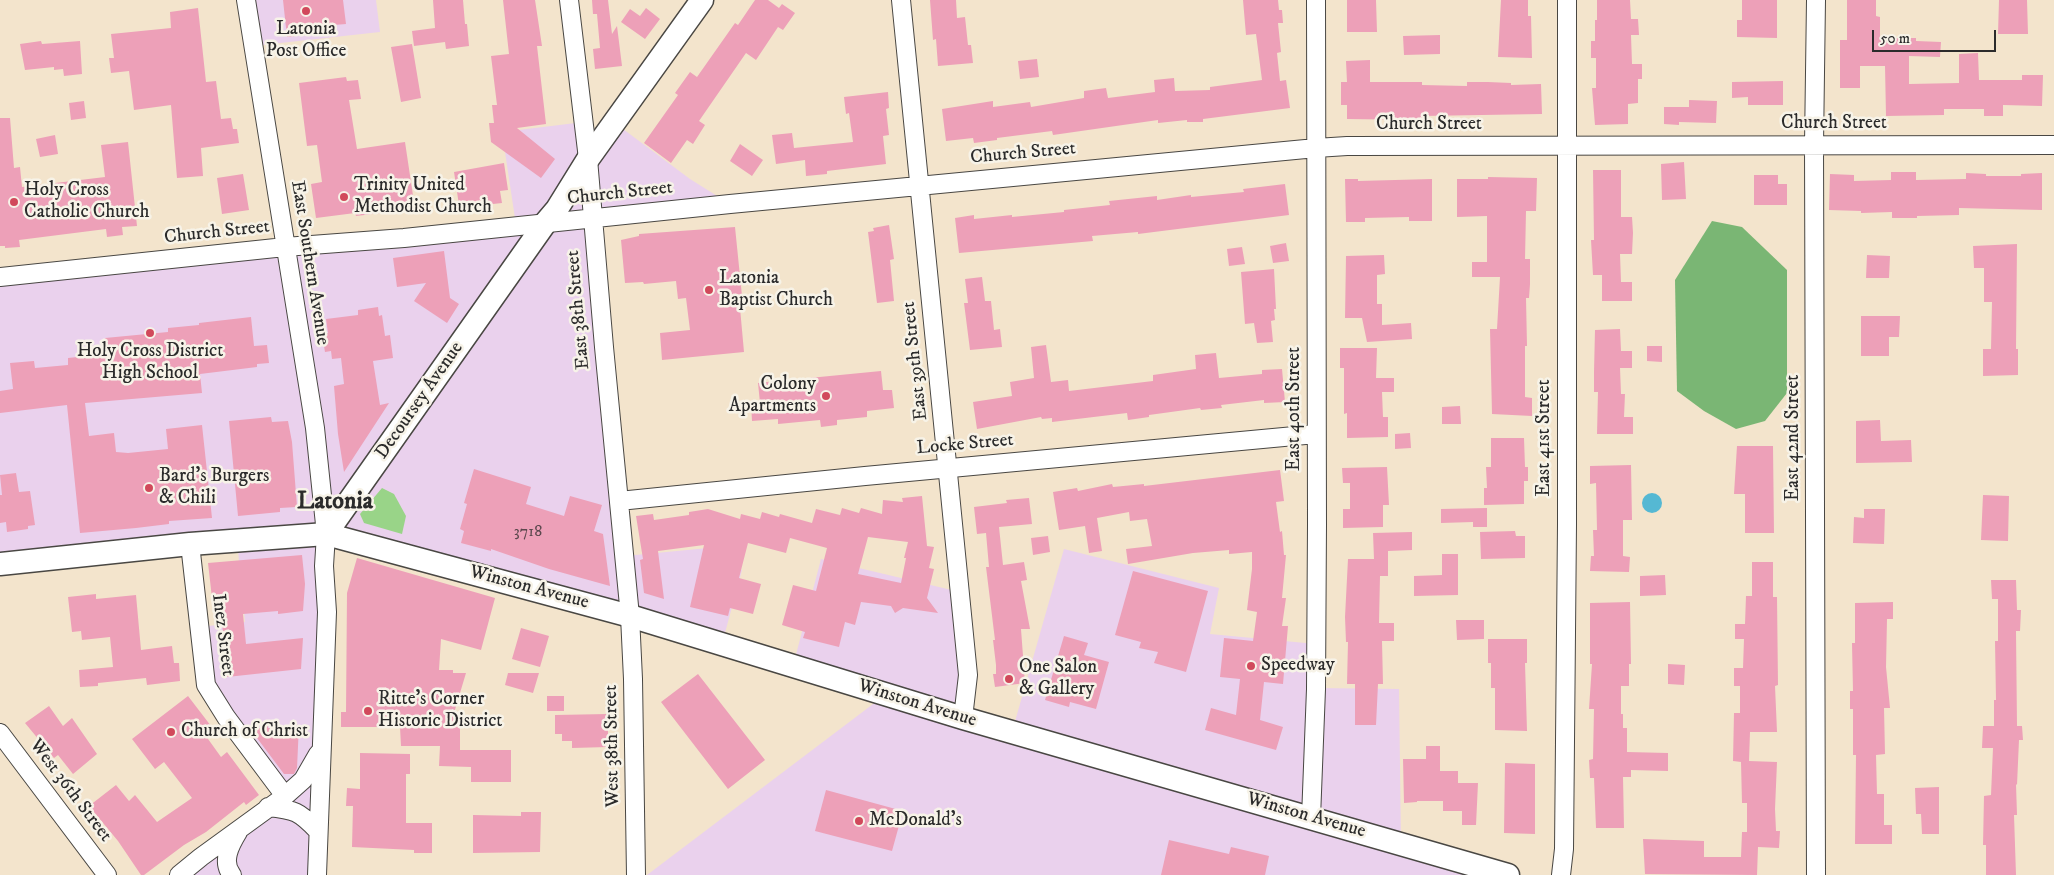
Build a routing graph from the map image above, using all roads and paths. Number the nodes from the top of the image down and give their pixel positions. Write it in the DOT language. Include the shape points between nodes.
graph roads {
  1 [pos="246,0"];
  2 [pos="569,0"];
  3 [pos="702,0"];
  4 [pos="901,0"];
  5 [pos="1316,0"];
  6 [pos="1567,0"];
  7 [pos="1816,0"];
  8 [pos="2054,145"];
  9 [pos="1567,146"];
  10 [pos="1814,146"];
  11 [pos="1316,148"];
  12 [pos="588,159"];
  13 [pos="920,186"];
  14 [pos="592,218"];
  15 [pos="546,222"];
  16 [pos="285,247"];
  17 [pos="0,277"];
  18 [pos="1316,434"];
  19 [pos="948,468"];
  20 [pos="619,502"];
  21 [pos="326,534"];
  22 [pos="190,544"];
  23 [pos="0,564"];
  24 [pos="630,616"];
  25 [pos="963,718"];
  26 [pos="0,733"];
  27 [pos="320,749"];
  28 [pos="285,796"];
  29 [pos="268,807"];
  30 [pos="1311,818"];
  31 [pos="239,830"];
  32 [pos="318,831"];
  33 [pos="107,875"];
  34 [pos="179,875"];
  35 [pos="232,875"];
  36 [pos="317,875"];
  37 [pos="636,875"];
  38 [pos="1508,875"];
  39 [pos="1561,875"];
  40 [pos="1816,875"];
  1 -- 16 [label="street, East Southern Avenue"];
  2 -- 12 [label="street, East 38th Street"];
  3 -- 12 [label="main road, Decoursey Avenue"];
  4 -- 13 [label="street, East 39th Street"];
  5 -- 11 [label="street, East 40th Street"];
  6 -- 9 [label="street, East 41st Street"];
  7 -- 10 [label="street, East 42nd Street"];
  8 -- 10 [label="street, Church Street"];
  9 -- 10 [label="street, Church Street"];
  9 -- 11 [label="street, Church Street"];
  9 -- 39 [label="street, East 41st Street" via="1567,524 1564,849"];
  10 -- 40 [label="street, East 42nd Street"];
  11 -- 13 [label="street, Church Street"];
  11 -- 18 [label="street, East 40th Street"];
  12 -- 14 [label="street, East 38th Street"];
  12 -- 15 [label="main road, Decoursey Avenue"];
  13 -- 14 [label="street, Church Street"];
  13 -- 19 [label="street, East 39th Street"];
  14 -- 15 [label="street, Church Street"];
  14 -- 20 [label="street, East 38th Street"];
  15 -- 16 [label="street, Church Street"];
  15 -- 21 [label="main road, Decoursey Avenue"];
  16 -- 17 [label="street, Church Street"];
  16 -- 21 [label="street, East Southern Avenue" via="315,428"];
  18 -- 19 [label="street, Locke Street"];
  18 -- 30 [label="street, East 40th Street" via="1316,644"];
  19 -- 20 [label="street, Locke Street"];
  19 -- 25 [label="street, East 39th Street" via="968,675"];
  20 -- 24 [label="street, East 38th Street"];
  21 -- 22 [label="main road"];
  21 -- 24 [label="main road, Winston Avenue"];
  21 -- 27 [label="street, East Southern Avenue" via="327,612"];
  22 -- 23 [label="main road"];
  22 -- 28 [label="street, Inez Street" via="206,685"];
  24 -- 25 [label="main road, Winston Avenue"];
  24 -- 37 [label="street, West 38th Street"];
  25 -- 30 [label="main road, Winston Avenue"];
  26 -- 33 [label="street, West 36th Street"];
  27 -- 28 [label="street" via="303,780"];
  27 -- 32 [label="street, East Southern Avenue"];
  28 -- 29 [label="street"];
  29 -- 31 [label="street"];
  29 -- 32 [label="street" via="288,809 304,816"];
  30 -- 38 [label="main road, Winston Avenue"];
  31 -- 34 [label="street"];
  31 -- 35 [label="street" via="229,848 227,862"];
  32 -- 36 [label="street, East Southern Avenue"];
}
